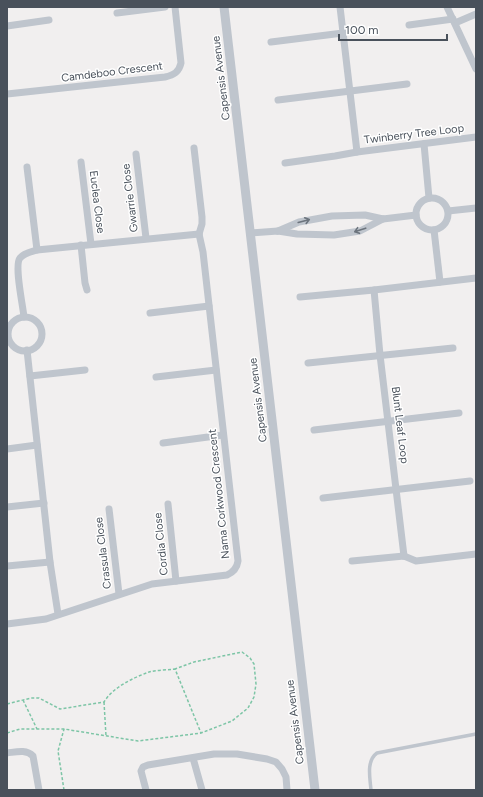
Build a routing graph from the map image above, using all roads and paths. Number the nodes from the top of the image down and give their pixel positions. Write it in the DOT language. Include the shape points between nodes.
graph roads {
  1 [pos="165,7"];
  2 [pos="175,7"];
  3 [pos="224,7"];
  4 [pos="340,7"];
  5 [pos="447,7"];
  6 [pos="117,13"];
  7 [pos="476,14"];
  8 [pos="49,20"];
  9 [pos="454,21"];
  10 [pos="409,25"];
  11 [pos="7,26"];
  12 [pos="343,33"];
  13 [pos="271,42"];
  14 [pos="476,69"];
  15 [pos="407,84"];
  16 [pos="351,91"];
  17 [pos="7,94"];
  18 [pos="278,100"];
  19 [pos="476,137"];
  20 [pos="424,144"];
  21 [pos="194,148"];
  22 [pos="358,152"];
  23 [pos="136,154"];
  24 [pos="81,162"];
  25 [pos="285,163"];
  26 [pos="28,167"];
  27 [pos="429,198"];
  28 [pos="476,208"];
  29 [pos="448,211"];
  30 [pos="416,215"];
  31 [pos="383,219"];
  32 [pos="434,230"];
  33 [pos="278,231"];
  34 [pos="251,233"];
  35 [pos="198,234"];
  36 [pos="146,238"];
  37 [pos="91,244"];
  38 [pos="81,245"];
  39 [pos="37,250"];
  40 [pos="476,278"];
  41 [pos="440,282"];
  42 [pos="87,290"];
  43 [pos="374,290"];
  44 [pos="300,297"];
  45 [pos="210,306"];
  46 [pos="150,314"];
  47 [pos="24,317"];
  48 [pos="8,335"];
  49 [pos="453,348"];
  50 [pos="27,350"];
  51 [pos="380,355"];
  52 [pos="308,363"];
  53 [pos="85,370"];
  54 [pos="216,370"];
  55 [pos="30,376"];
  56 [pos="156,377"];
  57 [pos="459,413"];
  58 [pos="388,422"];
  59 [pos="314,430"];
  60 [pos="223,435"];
  61 [pos="163,443"];
  62 [pos="37,445"];
  63 [pos="7,448"];
  64 [pos="470,481"];
  65 [pos="397,490"];
  66 [pos="323,498"];
  67 [pos="44,503"];
  68 [pos="168,504"];
  69 [pos="7,508"];
  70 [pos="109,509"];
  71 [pos="476,554"];
  72 [pos="404,556"];
  73 [pos="352,561"];
  74 [pos="50,562"];
  75 [pos="7,566"];
  76 [pos="176,581"];
  77 [pos="119,594"];
  78 [pos="58,614"];
  79 [pos="7,624"];
  80 [pos="175,669"];
  81 [pos="23,700"];
  82 [pos="104,702"];
  83 [pos="7,704"];
  84 [pos="37,729"];
  85 [pos="64,729"];
  86 [pos="7,733"];
  87 [pos="201,733"];
  88 [pos="476,734"];
  89 [pos="106,736"];
  90 [pos="7,753"];
  91 [pos="193,758"];
  92 [pos="39,790"];
  93 [pos="64,790"];
  94 [pos="146,790"];
  95 [pos="202,790"];
  96 [pos="287,790"];
  97 [pos="315,790"];
  98 [pos="371,790"];
  1 -- 6 [label="street"];
  2 -- 17 [label="street, Camdeboo Crescent" via="182,63 175,74"];
  3 -- 34 [label="street, Capensis Avenue"];
  4 -- 12 [label="street, Twinberry Tree Loop"];
  5 -- 9 [label="street"];
  7 -- 9 [label="street"];
  8 -- 11 [label="street"];
  9 -- 10 [label="street"];
  9 -- 14 [label="street"];
  12 -- 13 [label="street"];
  12 -- 16 [label="street, Twinberry Tree Loop"];
  15 -- 16 [label="street"];
  16 -- 18 [label="street"];
  16 -- 22 [label="street, Twinberry Tree Loop"];
  19 -- 20 [label="street, Twinberry Tree Loop"];
  20 -- 22 [label="street, Twinberry Tree Loop"];
  20 -- 27 [label="street"];
  21 -- 35 [label="street" via="202,217"];
  22 -- 25 [label="street"];
  23 -- 36 [label="street, Gwarrie Close"];
  24 -- 37 [label="street, Euclea Close"];
  26 -- 39 [label="street"];
  27 -- 29 [label="street" via="443,202"];
  27 -- 30 [label="street" via="419,204"];
  28 -- 29 [label="street"];
  29 -- 32 [label="street" via="445,223"];
  30 -- 31 [label="street"];
  30 -- 32 [label="street" via="422,227"];
  33 -- 31 [label="street, one-way" via="299,222 332,216 365,215"];
  31 -- 33 [label="street, one-way" via="360,231 334,235"];
  32 -- 41 [label="street"];
  33 -- 34 [label="street"];
  34 -- 97 [label="street, Capensis Avenue"];
  35 -- 36 [label="street"];
  35 -- 45 [label="street, Nama Corkwood Crescent"];
  36 -- 37 [label="street"];
  37 -- 38 [label="street"];
  38 -- 39 [label="street"];
  38 -- 42 [label="street"];
  39 -- 47 [label="street" via="24,254 18,261"];
  40 -- 41 [label="street"];
  41 -- 43 [label="street"];
  43 -- 44 [label="street"];
  43 -- 51 [label="street, Blunt Leaf Loop"];
  45 -- 46 [label="street"];
  45 -- 54 [label="street, Nama Corkwood Crescent"];
  47 -- 48 [label="street" via="14,321"];
  47 -- 50 [label="street" via="39,324 42,335 37,345"];
  48 -- 50 [label="street" via="17,348"];
  49 -- 51 [label="street"];
  50 -- 55 [label="street"];
  51 -- 52 [label="street"];
  51 -- 58 [label="street, Blunt Leaf Loop"];
  53 -- 55 [label="street"];
  54 -- 56 [label="street"];
  54 -- 60 [label="street, Nama Corkwood Crescent"];
  55 -- 62 [label="street"];
  57 -- 58 [label="street"];
  58 -- 59 [label="street"];
  58 -- 65 [label="street, Blunt Leaf Loop"];
  60 -- 61 [label="street"];
  60 -- 76 [label="street, Nama Corkwood Crescent" via="238,565 227,575"];
  62 -- 63 [label="street"];
  62 -- 67 [label="street"];
  64 -- 65 [label="street"];
  65 -- 66 [label="street"];
  65 -- 72 [label="street, Blunt Leaf Loop"];
  67 -- 69 [label="street"];
  67 -- 74 [label="street"];
  68 -- 76 [label="street, Cordia Close"];
  70 -- 77 [label="street, Crassula Close"];
  71 -- 72 [label="street" via="416,561"];
  72 -- 73 [label="street"];
  74 -- 75 [label="street"];
  74 -- 78 [label="street"];
  76 -- 77 [label="street, Nama Corkwood Crescent" via="152,584"];
  77 -- 78 [label="street, Nama Corkwood Crescent"];
  78 -- 79 [label="street, Nama Corkwood Crescent" via="41,620"];
  80 -- 82 [label="path" via="151,672 121,685"];
  80 -- 87 [label="path"];
  80 -- 87 [label="path" via="194,662 242,652 254,664 256,684 254,697 248,708 232,721"];
  81 -- 82 [label="path" via="39,698 60,709"];
  81 -- 83 [label="path"];
  81 -- 84 [label="path"];
  82 -- 89 [label="path"];
  84 -- 85 [label="path"];
  84 -- 86 [label="path"];
  85 -- 89 [label="path"];
  85 -- 93 [label="path" via="58,751"];
  87 -- 89 [label="path" via="138,741"];
  88 -- 98 [label="lane" via="377,753 370,764"];
  90 -- 92 [label="street" via="24,751 33,756"];
  91 -- 94 [label="street" via="148,764 143,767 141,771"];
  91 -- 95 [label="street"];
  91 -- 96 [label="street" via="214,754 237,754 276,762 286,777"];
}
